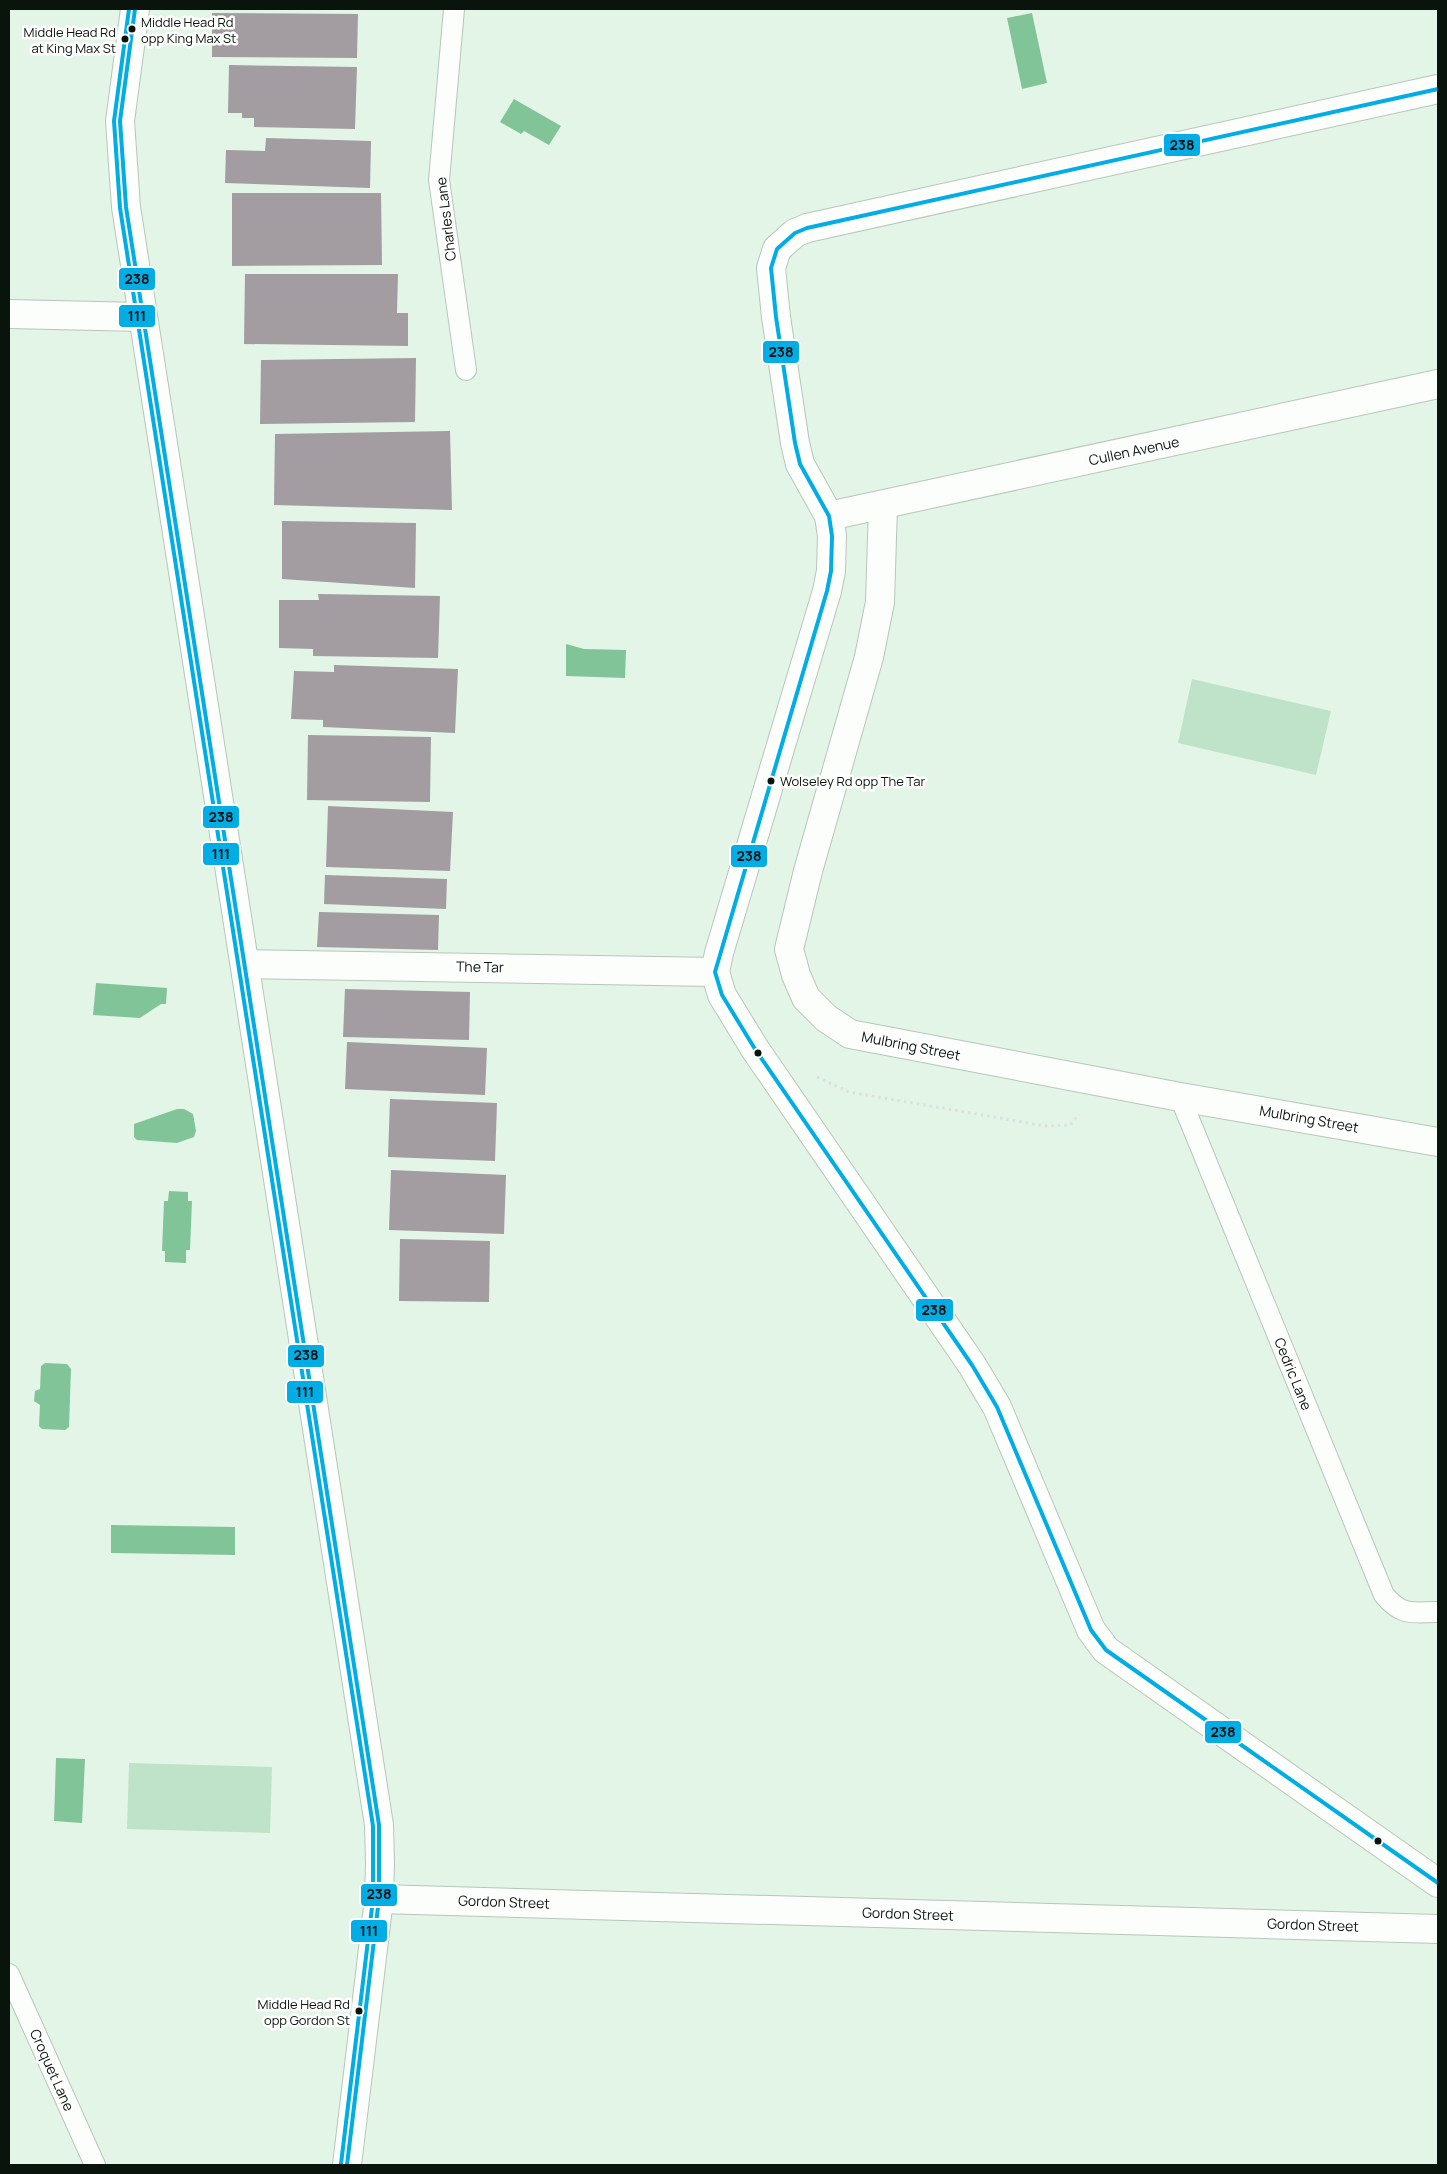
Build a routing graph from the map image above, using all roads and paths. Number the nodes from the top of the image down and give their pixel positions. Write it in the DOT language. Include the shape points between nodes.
graph roads {
  1 [pos="135,9"];
  2 [pos="454,9"];
  3 [pos="1438,89"];
  4 [pos="9,314"];
  5 [pos="142,317"];
  6 [pos="466,370"];
  7 [pos="1438,384"];
  8 [pos="883,506"];
  9 [pos="829,516"];
  10 [pos="245,964"];
  11 [pos="716,972"];
  12 [pos="815,1076"];
  13 [pos="1180,1097"];
  14 [pos="1046,1126"];
  15 [pos="1438,1142"];
  16 [pos="1438,1612"];
  17 [pos="1438,1883"];
  18 [pos="379,1899"];
  19 [pos="1438,1929"];
  20 [pos="9,1974"];
  21 [pos="95,2165"];
  22 [pos="347,2165"];
  1 -- 5 [label="street" via="120,121 126,207"];
  2 -- 6 [label="lane, Charles Lane" via="439,180"];
  3 -- 9 [label="street" via="795,233 777,249 772,268 776,317 800,464"];
  4 -- 5 [label="street"];
  5 -- 10 [label="street"];
  7 -- 8 [label="street, Cullen Avenue"];
  8 -- 9 [label="street, Cullen Avenue"];
  8 -- 13 [label="street, Mulbring Street" via="880,602 869,657 789,949 806,998 826,1018 850,1034"];
  9 -- 11 [label="street" via="832,552 828,591 719,952"];
  10 -- 11 [label="street, The Tar"];
  10 -- 18 [label="street" via="379,1825"];
  11 -- 17 [label="street" via="722,995 755,1048 972,1365 998,1408 1091,1630 1106,1650"];
  12 -- 14 [label="path" via="849,1092"];
  13 -- 15 [label="street, Mulbring Street"];
  13 -- 16 [label="lane, Cedric Lane" via="1384,1595 1395,1608 1408,1612"];
  18 -- 19 [label="street, Gordon Street"];
  18 -- 22 [label="street"];
  20 -- 21 [label="lane, Croquet Lane"];
}
